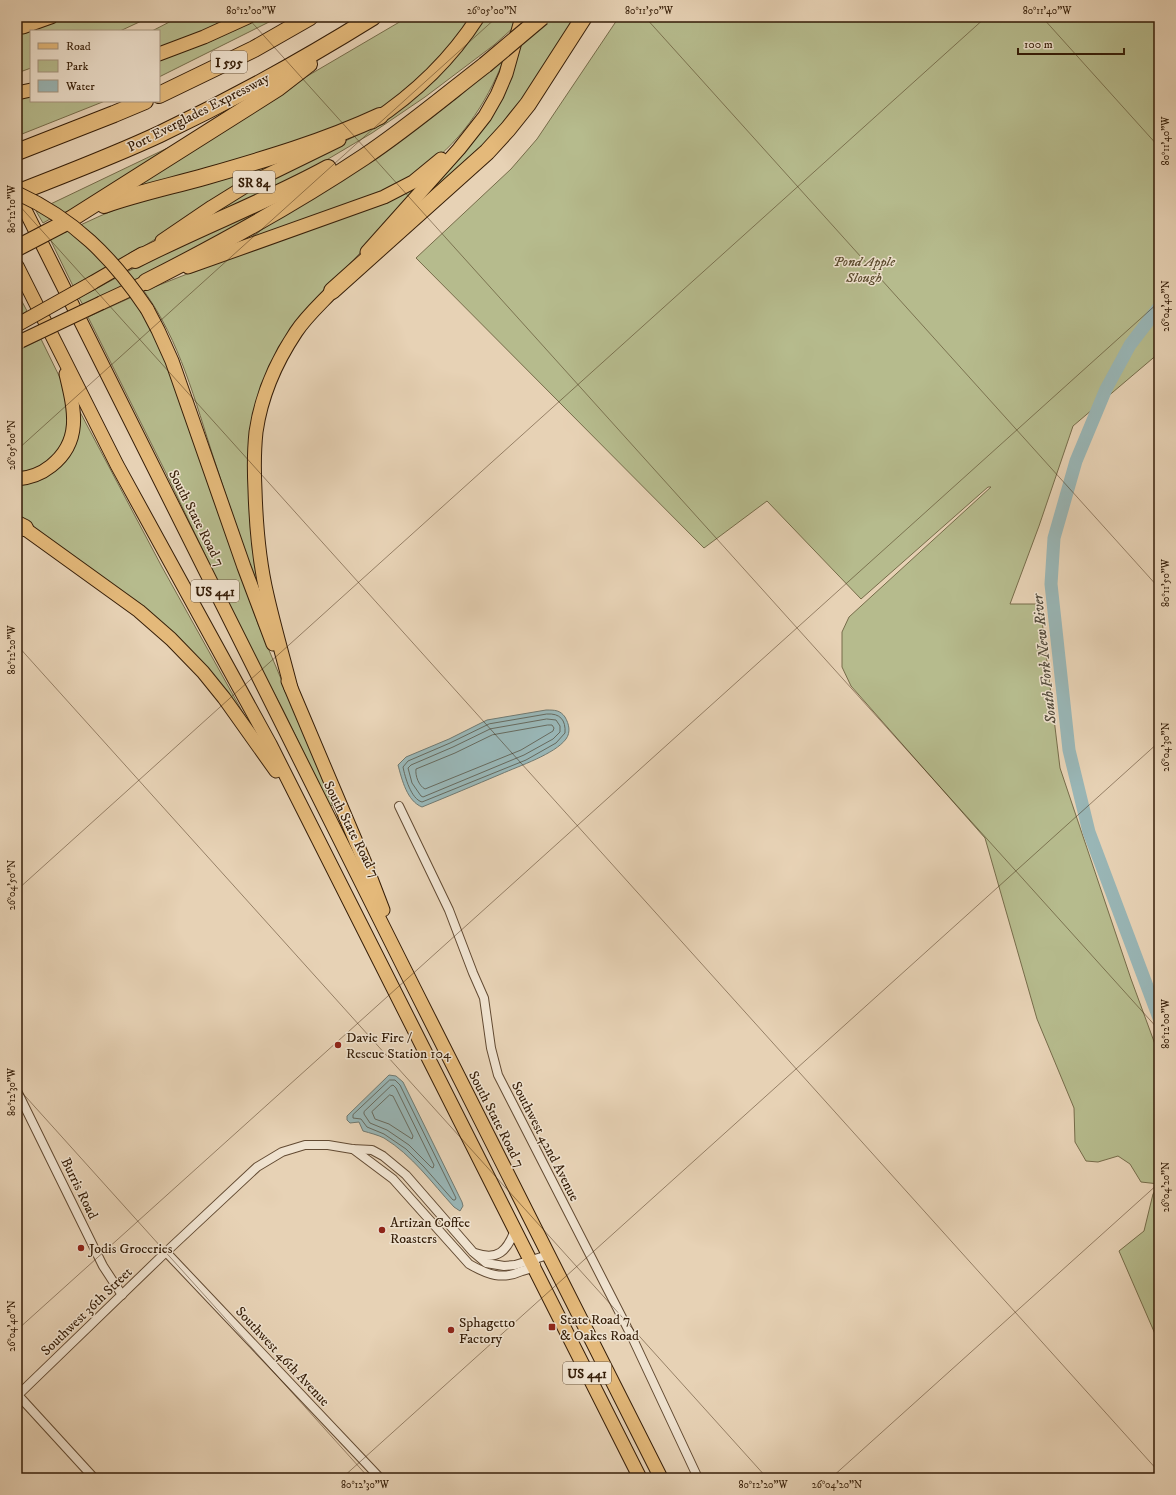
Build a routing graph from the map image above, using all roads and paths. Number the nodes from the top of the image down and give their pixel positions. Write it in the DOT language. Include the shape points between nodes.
graph roads {
  1 [pos="33,17"];
  2 [pos="51,17"];
  3 [pos="248,17"];
  4 [pos="310,17"];
  5 [pos="373,17"];
  6 [pos="478,17"];
  7 [pos="522,17"];
  8 [pos="542,17"];
  9 [pos="584,17"];
  10 [pos="17,23"];
  11 [pos="17,29"];
  12 [pos="349,32"];
  13 [pos="160,54"];
  14 [pos="485,65"];
  15 [pos="30,90"];
  16 [pos="17,94"];
  17 [pos="160,95"];
  18 [pos="143,102"];
  19 [pos="380,116"];
  20 [pos="474,131"];
  21 [pos="22,151"];
  22 [pos="17,192"];
  23 [pos="63,224"];
  24 [pos="17,248"];
  25 [pos="135,260"];
  26 [pos="17,266"];
  27 [pos="146,282"];
  28 [pos="332,291"];
  29 [pos="17,325"];
  30 [pos="18,342"];
  31 [pos="61,353"];
  32 [pos="17,479"];
  33 [pos="20,525"];
  34 [pos="291,688"];
  35 [pos="300,803"];
  36 [pos="399,806"];
  37 [pos="414,988"];
  38 [pos="17,1091"];
  39 [pos="352,1149"];
  40 [pos="407,1195"];
  41 [pos="427,1199"];
  42 [pos="515,1230"];
  43 [pos="166,1252"];
  44 [pos="472,1252"];
  45 [pos="548,1255"];
  46 [pos="532,1264"];
  47 [pos="122,1295"];
  48 [pos="17,1395"];
  49 [pos="621,1439"];
  50 [pos="649,1455"];
  51 [pos="94,1478"];
  52 [pos="380,1478"];
  53 [pos="640,1478"];
  54 [pos="661,1478"];
  55 [pos="698,1478"];
  1 -- 10 [label="highway"];
  2 -- 11 [label="main road"];
  3 -- 13 [label="main road"];
  4 -- 17 [label="highway, I 595" via="254,49"];
  5 -- 12 [label="highway, Port Everglades Expressway / I 595"];
  6 -- 19 [label="main road, SR 84" via="462,40 430,76"];
  7 -- 20 [label="main road" via="506,74 497,95"];
  8 -- 14 [label="highway, bridge"];
  9 -- 28 [label="highway" via="528,104 487,152"];
  12 -- 22 [label="highway, Port Everglades Expressway / I 595" via="250,88 159,134"];
  12 -- 23 [label="highway" via="278,88"];
  14 -- 25 [label="highway" via="392,129 341,160 296,185"];
  14 -- 27 [label="highway" via="397,134 345,169 236,234"];
  15 -- 16 [label="main road"];
  18 -- 21 [label="highway"];
  19 -- 23 [label="highway" via="313,144 116,201"];
  19 -- 25 [label="main road, SR 84" via="356,132 249,184"];
  20 -- 27 [label="main road" via="413,182 384,197"];
  20 -- 28 [label="main road"];
  22 -- 34 [label="main road, bridge" via="58,216 100,249 147,309 172,361 266,628"];
  22 -- 37 [label="main road, South State Road 7 / US 441"];
  23 -- 24 [label="highway, bridge"];
  25 -- 29 [label="main road, SR 84, bridge"];
  26 -- 31 [label="main road, US 441"];
  27 -- 30 [label="main road, bridge"];
  28 -- 34 [label="main road" via="308,316 283,355 272,376 256,432 255,505 260,549 267,594"];
  31 -- 32 [label="main road" via="74,408 72,438 64,452 45,471 32,477"];
  31 -- 35 [label="main road, US 441" via="121,472 241,688"];
  33 -- 35 [label="main road" via="139,611 171,639 224,698"];
  34 -- 37 [label="main road" via="365,863"];
  35 -- 42 [label="main road, US 441"];
  36 -- 55 [label="street, Southwest 42nd Avenue" via="449,910 484,998 490,1048 498,1075 632,1337"];
  37 -- 45 [label="main road, South State Road 7 / US 441"];
  38 -- 47 [label="street, Burris Road" via="103,1266"];
  39 -- 40 [label="street, Southwest 36th Street" via="393,1179"];
  39 -- 41 [label="street, Southwest 36th Street" via="372,1150 383,1156 406,1175"];
  39 -- 43 [label="street, Southwest 36th Street" via="328,1145 305,1146 282,1152 258,1167"];
  40 -- 41 [label="street" via="413,1194"];
  40 -- 46 [label="street, Southwest 36th Street" via="469,1264 484,1273 497,1276 514,1275"];
  41 -- 44 [label="street, Southwest 36th Street"];
  42 -- 44 [label="street" via="507,1247 497,1255 483,1256"];
  42 -- 46 [label="main road, US 441"];
  43 -- 47 [label="street, Southwest 36th Street"];
  43 -- 52 [label="street, Southwest 46th Avenue"];
  44 -- 46 [label="street, Southwest 36th Street" via="480,1260 494,1265"];
  45 -- 46 [label="street, Southwest 36th Street"];
  45 -- 50 [label="main road, South State Road 7 / US 441"];
  46 -- 49 [label="main road, US 441"];
  47 -- 48 [label="street, Southwest 36th Street"];
  48 -- 51 [label="street"];
  49 -- 50 [label="main road" via="634,1442"];
  49 -- 53 [label="main road, US 441"];
  50 -- 54 [label="main road, South State Road 7 / US 441"];
}
